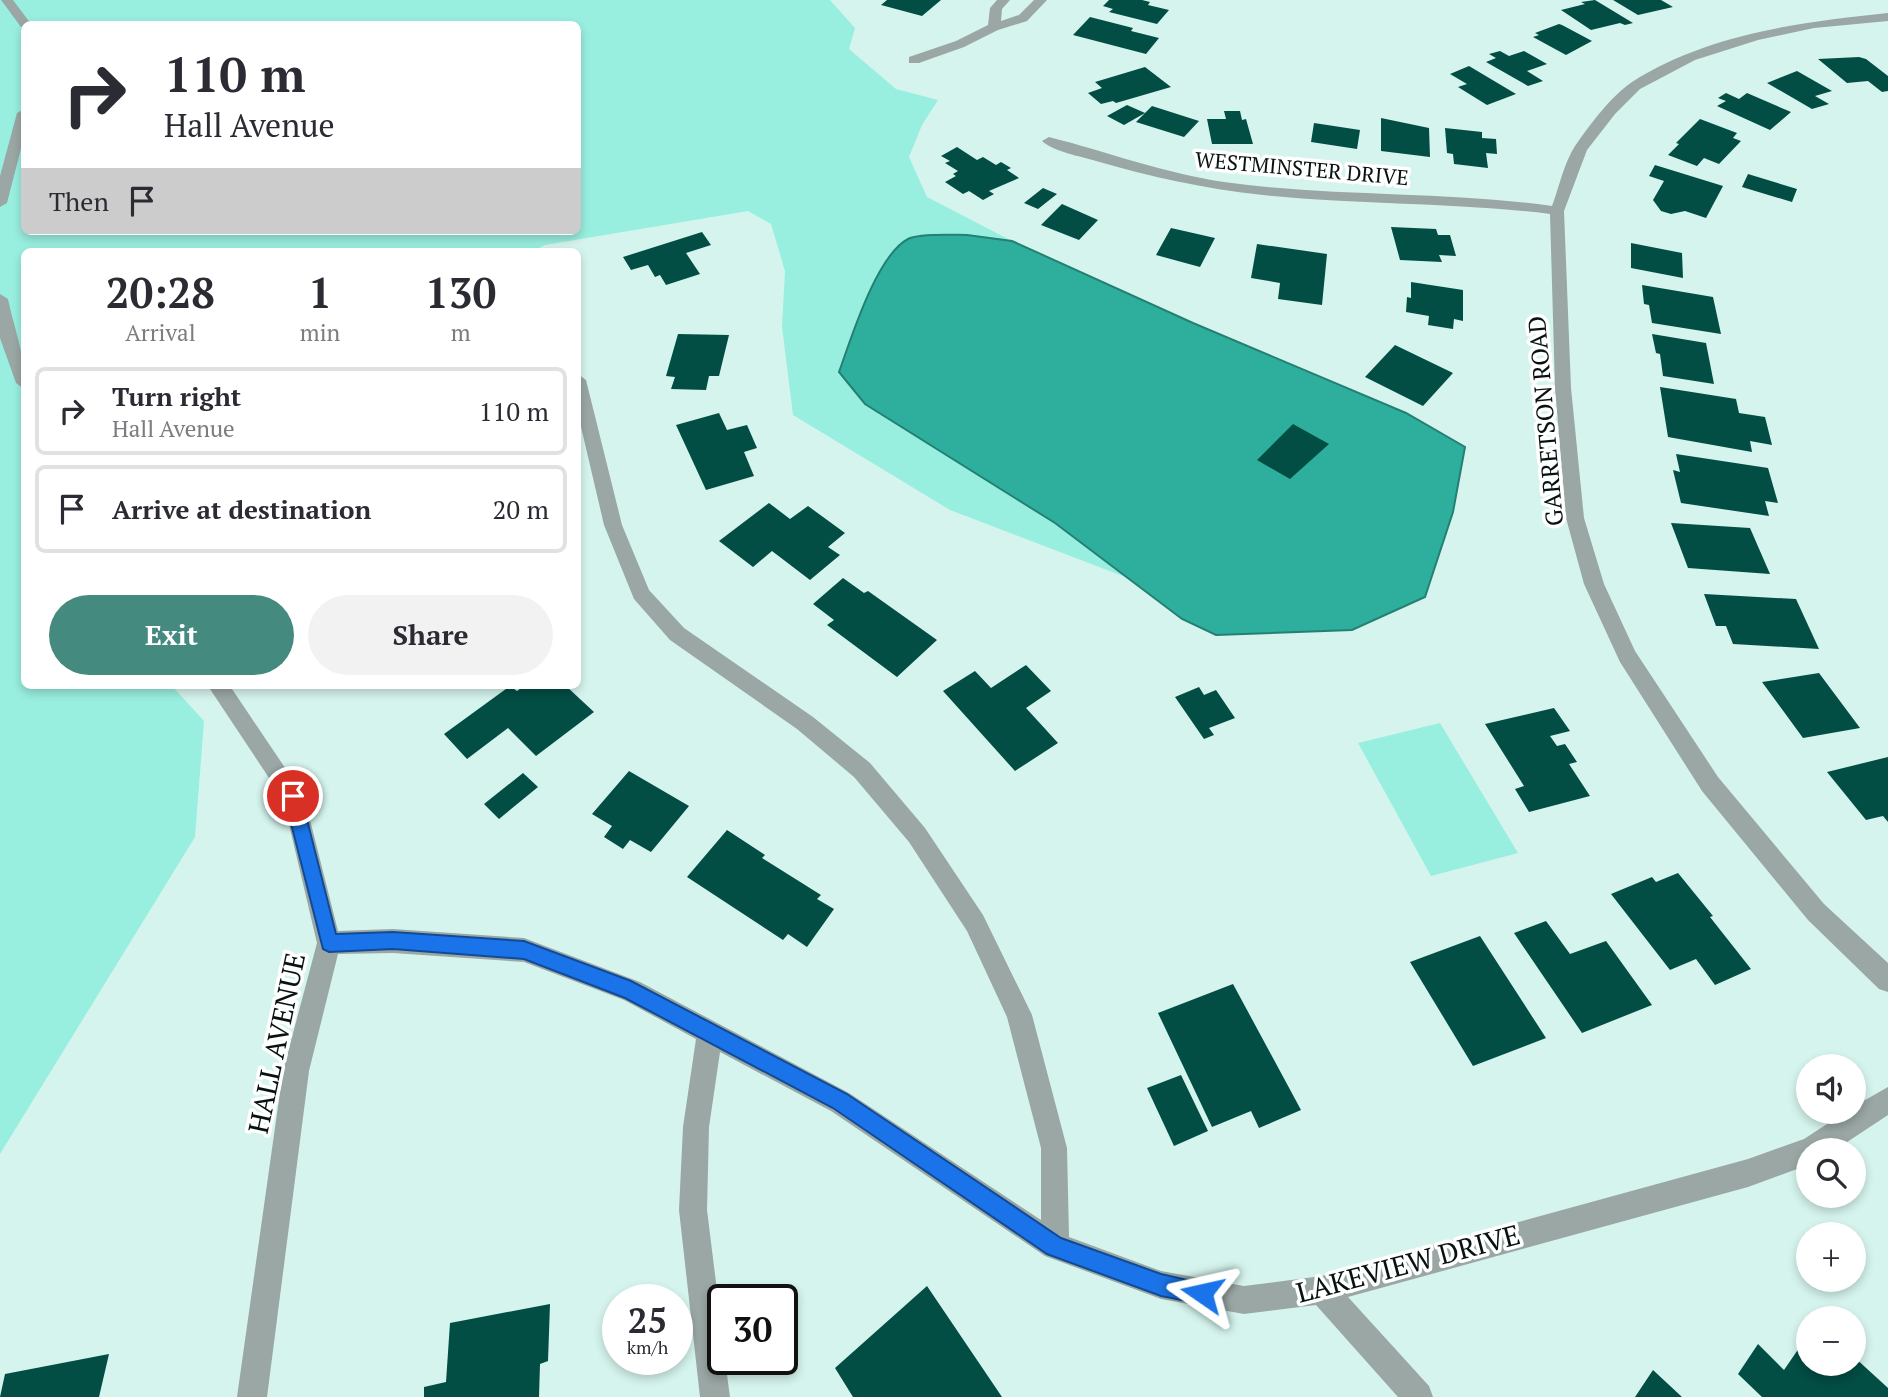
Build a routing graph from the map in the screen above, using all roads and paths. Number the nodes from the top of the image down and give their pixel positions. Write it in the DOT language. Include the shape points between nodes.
graph roads {
  1 [pos="7,0"];
  2 [pos="1004,0"];
  3 [pos="1041,0"];
  4 [pos="1888,17"];
  5 [pos="23,21"];
  6 [pos="994,27"];
  7 [pos="914,60"];
  8 [pos="21,124"];
  9 [pos="1048,141"];
  10 [pos="0,203"];
  11 [pos="1557,211"];
  12 [pos="0,299"];
  13 [pos="21,375"];
  14 [pos="581,392"];
  15 [pos="220,689"];
  16 [pos="329,943"];
  17 [pos="1888,980"];
  18 [pos="710,1031"];
  19 [pos="1888,1100"];
  20 [pos="1829,1138"];
  21 [pos="1796,1156"];
  22 [pos="1055,1246"];
  23 [pos="1322,1290"];
  24 [pos="252,1397"];
  25 [pos="715,1397"];
  26 [pos="1418,1397"];
  1 -- 5 [label="street"];
  2 -- 6 [label="street" via="996,8"];
  3 -- 6 [label="street" via="1023,18"];
  4 -- 11 [label="street, GARRETSON ROAD" via="1814,24 1755,37 1691,57 1635,86 1580,149"];
  6 -- 7 [label="street"];
  8 -- 10 [label="street"];
  9 -- 11 [label="street, WESTMINSTER DRIVE" via="1120,165 1225,186 1509,203"];
  11 -- 17 [label="street, GARRETSON ROAD" via="1563,388 1575,518 1594,584 1627,656 1710,784 1816,912"];
  12 -- 13 [label="street"];
  14 -- 22 [label="street" via="613,525 641,594 677,634 805,723 862,770 917,835 975,923 1019,1015 1054,1148"];
  15 -- 16 [label="street, HALL AVENUE" via="293,796"];
  16 -- 18 [label="street, LAKEVIEW DRIVE" via="393,941 524,950 631,991"];
  16 -- 24 [label="street, HALL AVENUE" via="296,1071"];
  18 -- 22 [label="street, LAKEVIEW DRIVE" via="840,1101"];
  18 -- 25 [label="street" via="696,1127 692,1210"];
  19 -- 20 [label="street, LAKEVIEW DRIVE"];
  21 -- 23 [label="street, LAKEVIEW DRIVE" via="1748,1173"];
  22 -- 23 [label="street, LAKEVIEW DRIVE" via="1161,1285 1244,1300"];
  23 -- 26 [label="street"];
}
